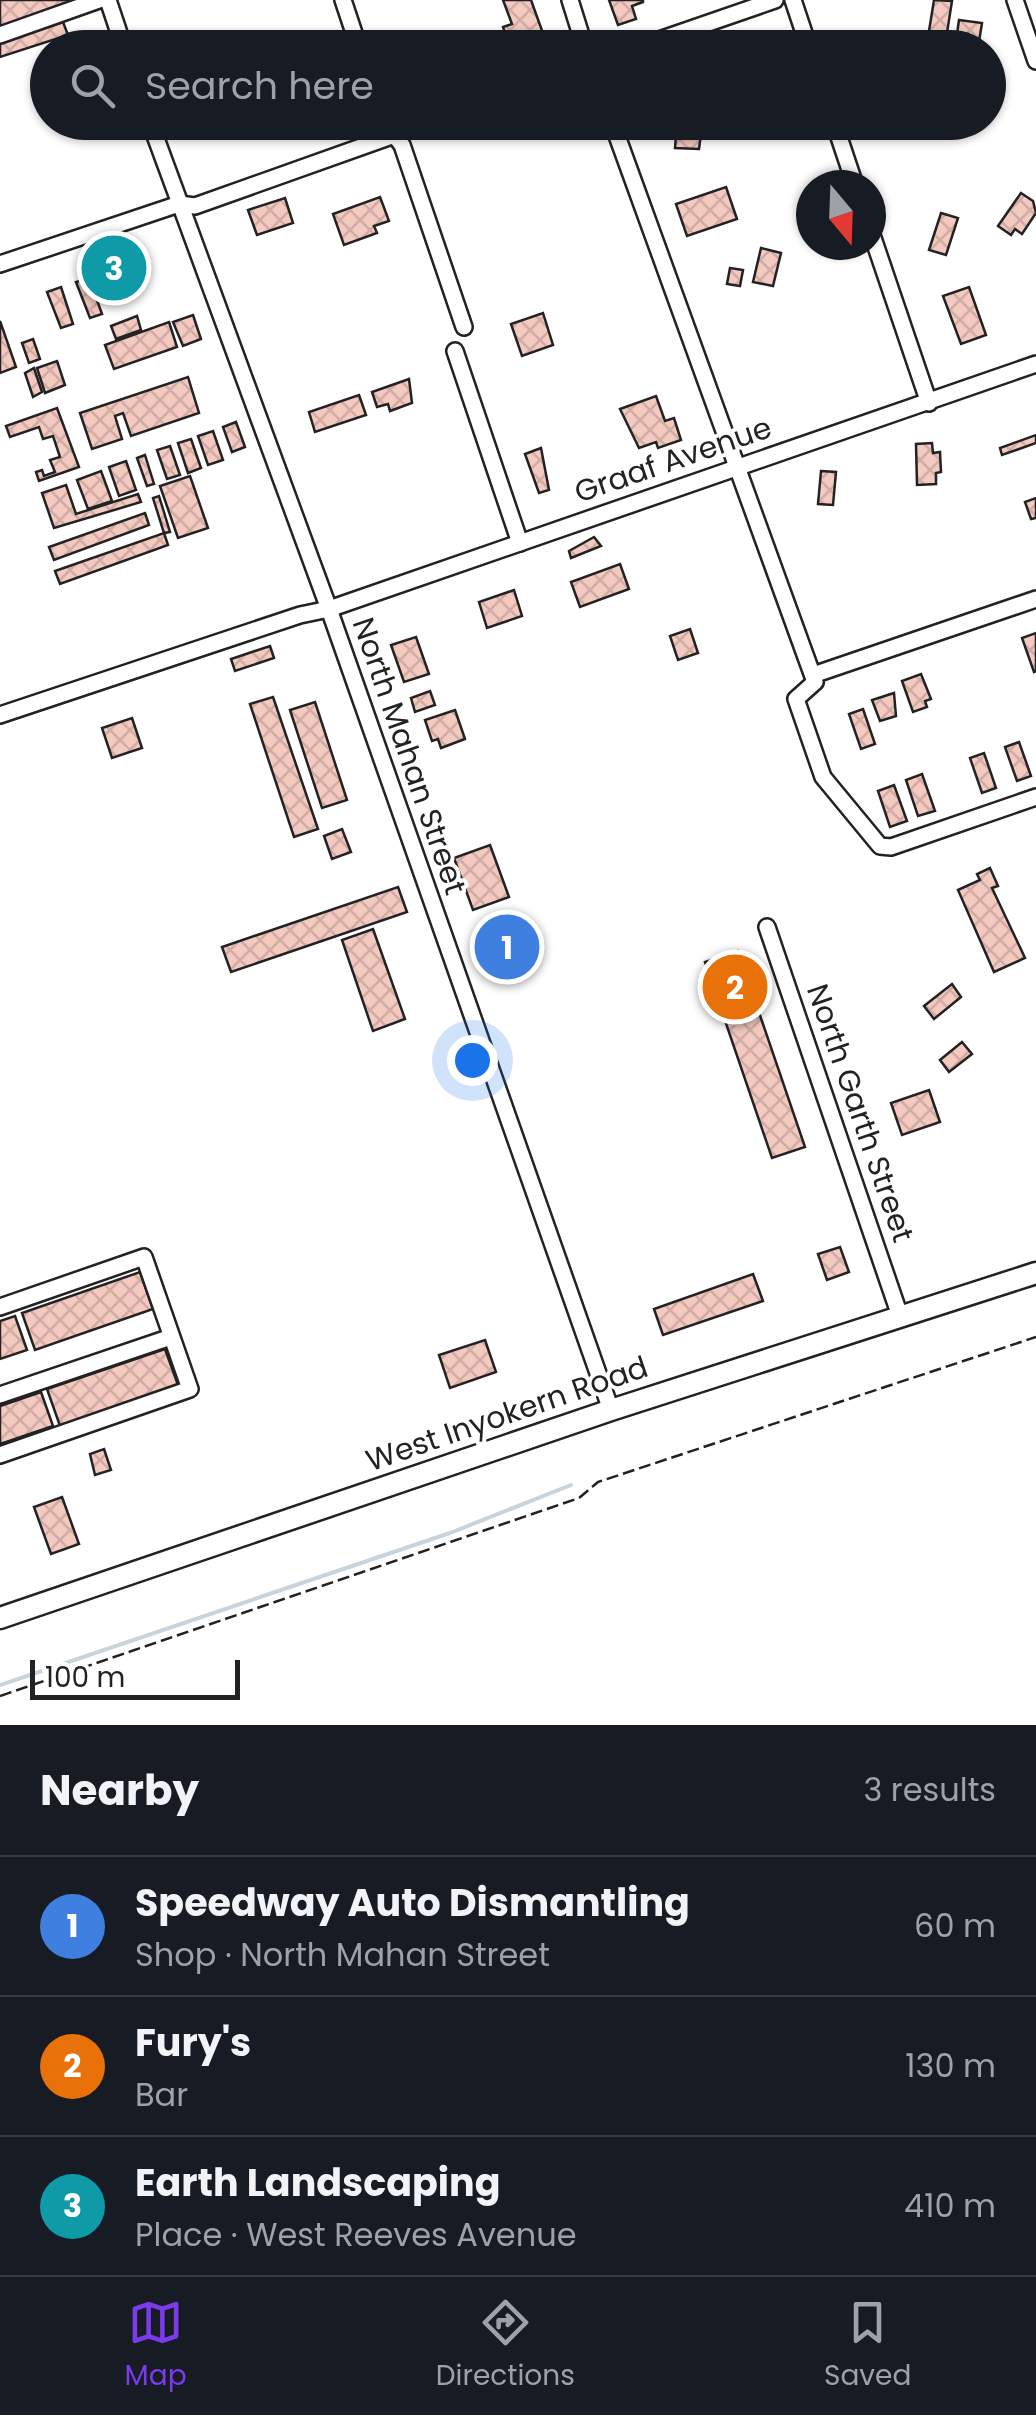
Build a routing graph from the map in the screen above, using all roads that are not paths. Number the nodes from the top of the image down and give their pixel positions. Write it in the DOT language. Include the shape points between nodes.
graph roads {
  1 [pos="100,0"];
  2 [pos="108,0"];
  3 [pos="343,0"];
  4 [pos="570,0"];
  5 [pos="775,0"];
  6 [pos="793,0"];
  7 [pos="1015,0"];
  8 [pos="118,30"];
  9 [pos="353,30"];
  10 [pos="579,30"];
  11 [pos="688,30"];
  12 [pos="803,30"];
  13 [pos="0,35"];
  14 [pos="1036,61"];
  15 [pos="156,140"];
  16 [pos="383,140"];
  17 [pos="398,140"];
  18 [pos="618,140"];
  19 [pos="840,140"];
  20 [pos="850,170"];
  21 [pos="179,204"];
  22 [pos="880,260"];
  23 [pos="0,264"];
  24 [pos="464,327"];
  25 [pos="455,351"];
  26 [pos="1036,364"];
  27 [pos="929,403"];
  28 [pos="736,466"];
  29 [pos="520,543"];
  30 [pos="1036,599"];
  31 [pos="328,610"];
  32 [pos="813,675"];
  33 [pos="0,715"];
  34 [pos="1036,798"];
  35 [pos="767,928"];
  36 [pos="1036,1273"];
  37 [pos="0,1307"];
  38 [pos="900,1316"];
  39 [pos="171,1337"];
  40 [pos="0,1395"];
  41 [pos="611,1410"];
  42 [pos="0,1455"];
  43 [pos="0,1618"];
  1 -- 13 [label="street"];
  2 -- 8 [label="street"];
  3 -- 9 [label="street"];
  4 -- 10 [label="street"];
  5 -- 11 [label="street"];
  6 -- 12 [label="street"];
  7 -- 14 [label="street"];
  15 -- 21 [label="street, North Mahan Street"];
  16 -- 21 [label="street" via="195,206"];
  17 -- 24 [label="street"];
  18 -- 28 [label="street"];
  19 -- 20 [label="street"];
  21 -- 23 [label="street"];
  21 -- 31 [label="street, North Mahan Street"];
  22 -- 27 [label="street"];
  25 -- 29 [label="street"];
  26 -- 27 [label="street, Graaf Avenue"];
  27 -- 28 [label="street, Graaf Avenue"];
  28 -- 29 [label="street, Graaf Avenue"];
  28 -- 32 [label="street"];
  29 -- 31 [label="street, Graaf Avenue"];
  30 -- 32 [label="street"];
  31 -- 33 [label="street, Graaf Avenue"];
  31 -- 41 [label="street, North Mahan Street"];
  32 -- 34 [label="street" via="816,682 796,699 823,777 880,846"];
  35 -- 38 [label="street, North Garth Street"];
  36 -- 38 [label="main road, West Inyokern Road"];
  37 -- 39 [label="street" via="144,1257"];
  38 -- 41 [label="main road, West Inyokern Road"];
  39 -- 40 [label="street"];
  39 -- 42 [label="street" via="190,1390"];
  41 -- 43 [label="main road, West Inyokern Road"];
}
